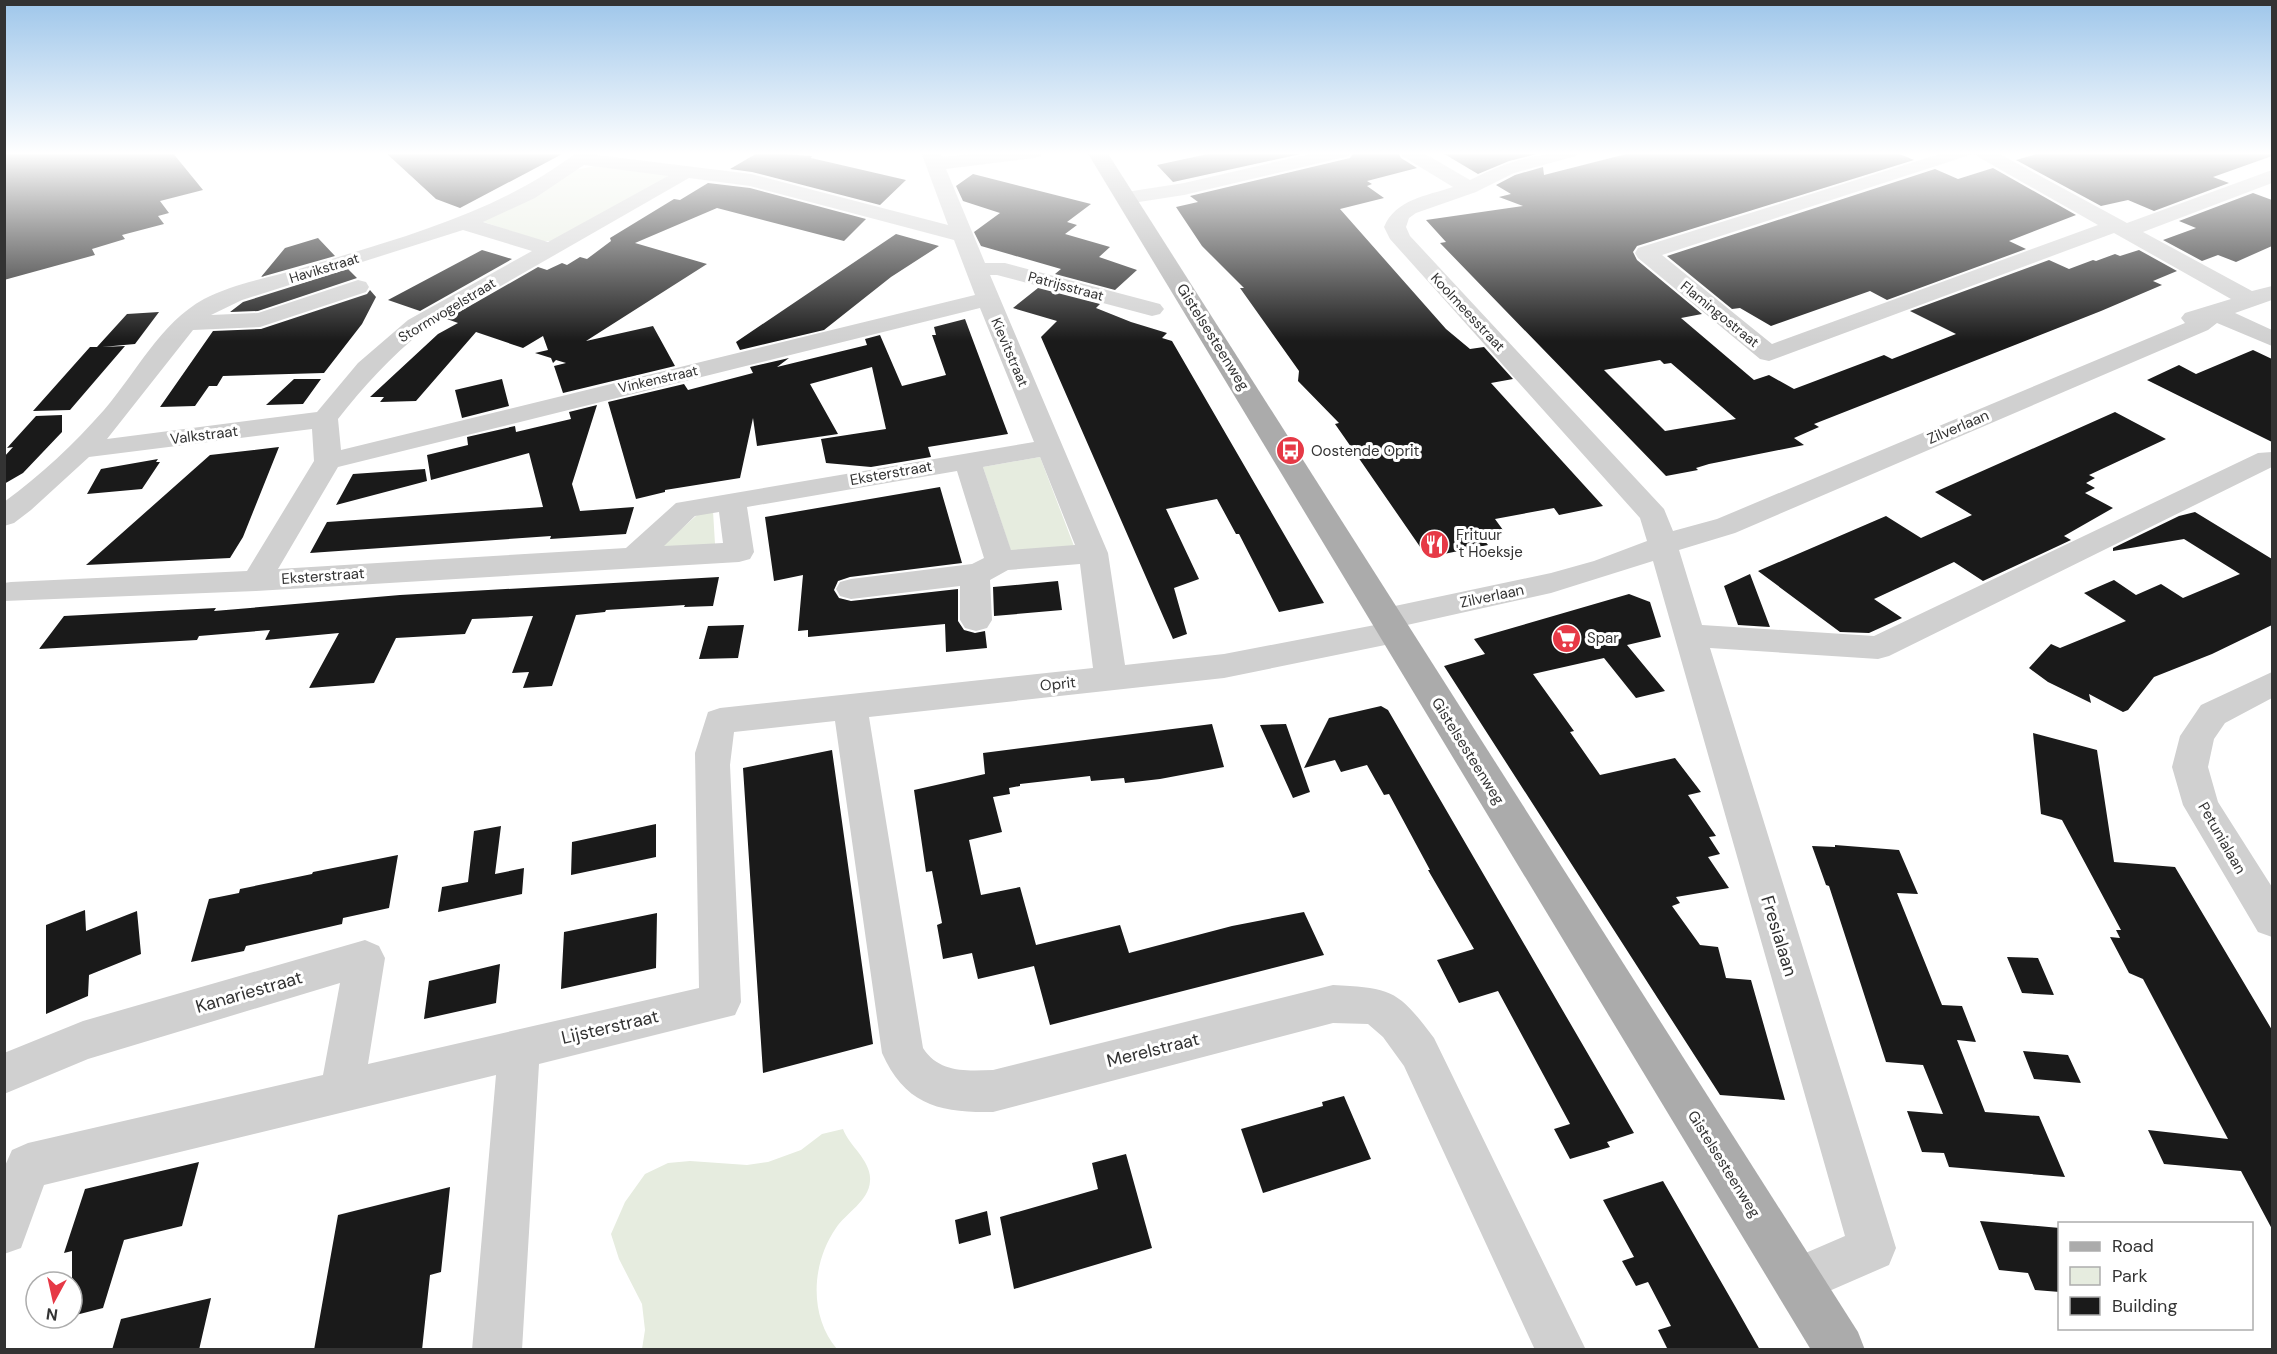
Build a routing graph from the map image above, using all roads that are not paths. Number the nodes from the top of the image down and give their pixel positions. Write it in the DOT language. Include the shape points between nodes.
graph roads {
  1 [pos="476,215"];
  2 [pos="613,215"];
  3 [pos="886,215"];
  4 [pos="954,215"];
  5 [pos="1137,215"];
  6 [pos="1400,215"];
  7 [pos="1767,215"];
  8 [pos="2094,215"];
  9 [pos="2159,215"];
  10 [pos="461,222"];
  11 [pos="2119,229"];
  12 [pos="961,235"];
  13 [pos="552,250"];
  14 [pos="978,270"];
  15 [pos="2272,281"];
  16 [pos="358,287"];
  17 [pos="2272,293"];
  18 [pos="2247,298"];
  19 [pos="988,299"];
  20 [pos="1152,309"];
  21 [pos="2215,313"];
  22 [pos="189,323"];
  23 [pos="2272,339"];
  24 [pos="325,419"];
  25 [pos="1050,447"];
  26 [pos="83,450"];
  27 [pos="2268,459"];
  28 [pos="967,460"];
  29 [pos="328,461"];
  30 [pos="732,500"];
  31 [pos="4,517"];
  32 [pos="1663,546"];
  33 [pos="1094,553"];
  34 [pos="634,557"];
  35 [pos="987,567"];
  36 [pos="256,580"];
  37 [pos="851,589"];
  38 [pos="7,592"];
  39 [pos="976,620"];
  40 [pos="1391,625"];
  41 [pos="1689,635"];
  42 [pos="1111,678"];
  43 [pos="2272,684"];
  44 [pos="850,707"];
  45 [pos="720,721"];
  46 [pos="2272,920"];
  47 [pos="519,1049"];
  48 [pos="4,1074"];
  49 [pos="342,1093"];
  50 [pos="4,1231"];
  51 [pos="1797,1281"];
  52 [pos="497,1350"];
  53 [pos="1561,1350"];
  54 [pos="1840,1350"];
  1 -- 10 [label="street, Havikstraat"];
  2 -- 13 [label="street, Stormvogelstraat"];
  3 -- 12 [label="street"];
  4 -- 12 [label="street, Kievitstraat"];
  5 -- 40 [label="main road, Gistelsesteenweg"];
  6 -- 32 [label="street, Koolmeesstraat" via="1395,226 1401,239 1654,515"];
  7 -- 11 [label="street, Flamingostraat" via="1646,254 1769,354"];
  8 -- 11 [label="street"];
  9 -- 11 [label="street"];
  10 -- 13 [label="street"];
  10 -- 22 [label="street, Havikstraat" via="234,296 201,310"];
  11 -- 18 [label="street"];
  12 -- 14 [label="street, Kievitstraat"];
  13 -- 24 [label="street, Stormvogelstraat" via="399,338 364,369"];
  14 -- 19 [label="street, Kievitstraat"];
  14 -- 20 [label="street, Patrijsstraat" via="997,268"];
  15 -- 18 [label="street, Zilverlaan"];
  16 -- 22 [label="street, Havikstraat" via="260,320"];
  17 -- 18 [label="street, Zilverlaan"];
  18 -- 21 [label="street, Zilverlaan"];
  19 -- 25 [label="street, Kievitstraat"];
  19 -- 29 [label="street, Vinkenstraat"];
  21 -- 23 [label="street"];
  21 -- 32 [label="street, Zilverlaan" via="2200,325 1944,427 1725,526 1696,531"];
  22 -- 26 [label="street, Havikstraat" via="170,341"];
  24 -- 26 [label="street, Valkstraat"];
  24 -- 29 [label="street"];
  25 -- 28 [label="street, Eksterstraat"];
  25 -- 33 [label="street, Kievitstraat"];
  26 -- 31 [label="street, Havikstraat"];
  27 -- 41 [label="street" via="1878,648"];
  28 -- 30 [label="street, Eksterstraat"];
  28 -- 35 [label="street"];
  29 -- 36 [label="street"];
  30 -- 34 [label="street, Eksterstraat" via="686,508"];
  30 -- 34 [label="street, Eksterstraat" via="739,552"];
  32 -- 40 [label="street, Zilverlaan" via="1607,568"];
  32 -- 41 [label="street, Fresialaan"];
  33 -- 35 [label="street"];
  33 -- 42 [label="street, Kievitstraat"];
  34 -- 36 [label="street, Eksterstraat"];
  35 -- 37 [label="street"];
  35 -- 39 [label="street"];
  36 -- 38 [label="street, Eksterstraat"];
  40 -- 42 [label="street, Oprit" via="1224,666"];
  40 -- 51 [label="main road, Gistelsesteenweg"];
  41 -- 51 [label="street, Fresialaan" via="1872,1248"];
  42 -- 44 [label="street, Oprit"];
  43 -- 46 [label="street, Petunialaan" via="2213,714 2197,736 2190,767 2201,805"];
  44 -- 45 [label="street, Oprit"];
  44 -- 53 [label="street, Merelstraat" via="903,1053 911,1070 923,1080 957,1092 993,1091 1333,1004 1376,1006 1398,1023 1419,1052"];
  45 -- 47 [label="street, Lijsterstraat" via="712,765 720,1002"];
  47 -- 49 [label="street"];
  47 -- 52 [label="street"];
  48 -- 49 [label="street, Kanariestraat" via="83,1041 365,958"];
  49 -- 50 [label="street" via="28,1166"];
  51 -- 54 [label="main road, Gistelsesteenweg"];
}
